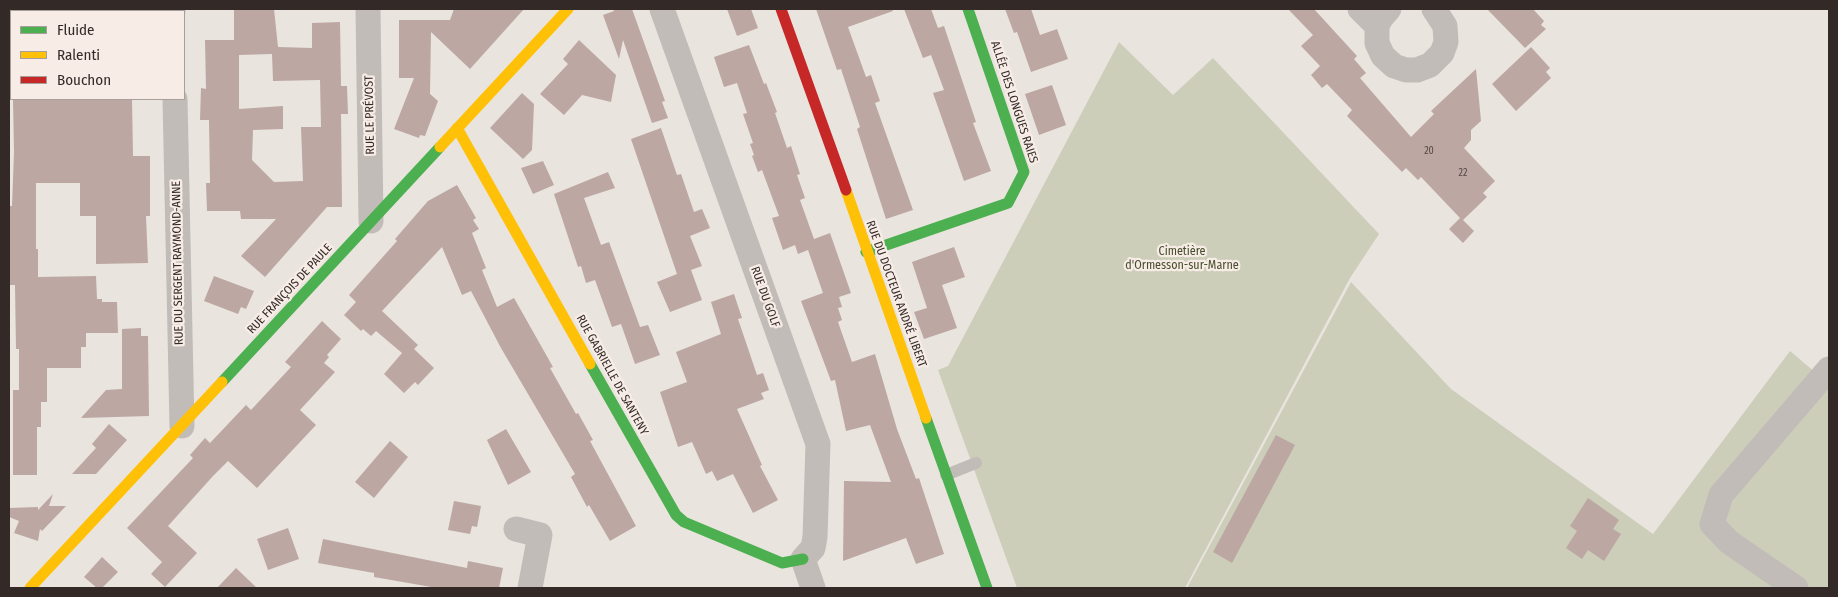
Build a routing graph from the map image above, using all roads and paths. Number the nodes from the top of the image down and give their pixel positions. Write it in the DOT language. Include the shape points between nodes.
graph roads {
  1 [pos="368,9"];
  2 [pos="568,9"];
  3 [pos="662,9"];
  4 [pos="781,9"];
  5 [pos="968,9"];
  6 [pos="1360,9"];
  7 [pos="1434,9"];
  8 [pos="1383,18"];
  9 [pos="175,100"];
  10 [pos="457,128"];
  11 [pos="371,221"];
  12 [pos="866,252"];
  13 [pos="1829,369"];
  14 [pos="182,426"];
  15 [pos="976,463"];
  16 [pos="946,475"];
  17 [pos="516,529"];
  18 [pos="803,558"];
  19 [pos="30,588"];
  20 [pos="530,588"];
  21 [pos="813,588"];
  22 [pos="987,588"];
  23 [pos="1796,588"];
  1 -- 11 [label="street, RUE LE PRÉVOST"];
  2 -- 10 [label="street, RUE FRANÇOIS DE PAULE"];
  3 -- 18 [label="street, RUE DU GOLF" via="818,444 815,537 813,548"];
  4 -- 12 [label="street, RUE DU DOCTEUR ANDRÉ LIBERT"];
  5 -- 12 [label="street, ALLÉE DES LONGUES RAIES" via="1024,172 1008,203"];
  6 -- 8 [label="street"];
  7 -- 8 [label="street" via="1446,26 1446,42 1442,53 1430,65 1417,70 1394,66 1383,56 1377,43"];
  9 -- 14 [label="street, RUE DU SERGENT RAYMOND-ANNE"];
  10 -- 11 [label="street, RUE FRANÇOIS DE PAULE"];
  10 -- 18 [label="street, RUE GABRIELLE DE SANTENY" via="676,515 684,522 782,563"];
  11 -- 14 [label="street, RUE FRANÇOIS DE PAULE"];
  12 -- 16 [label="street, RUE DU DOCTEUR ANDRÉ LIBERT"];
  13 -- 23 [label="street" via="1721,496 1712,524 1729,542"];
  14 -- 19 [label="street, RUE FRANÇOIS DE PAULE"];
  15 -- 16 [label="lane"];
  16 -- 22 [label="street, RUE DU DOCTEUR ANDRÉ LIBERT"];
  17 -- 20 [label="street" via="540,535"];
  18 -- 21 [label="street"];
}
